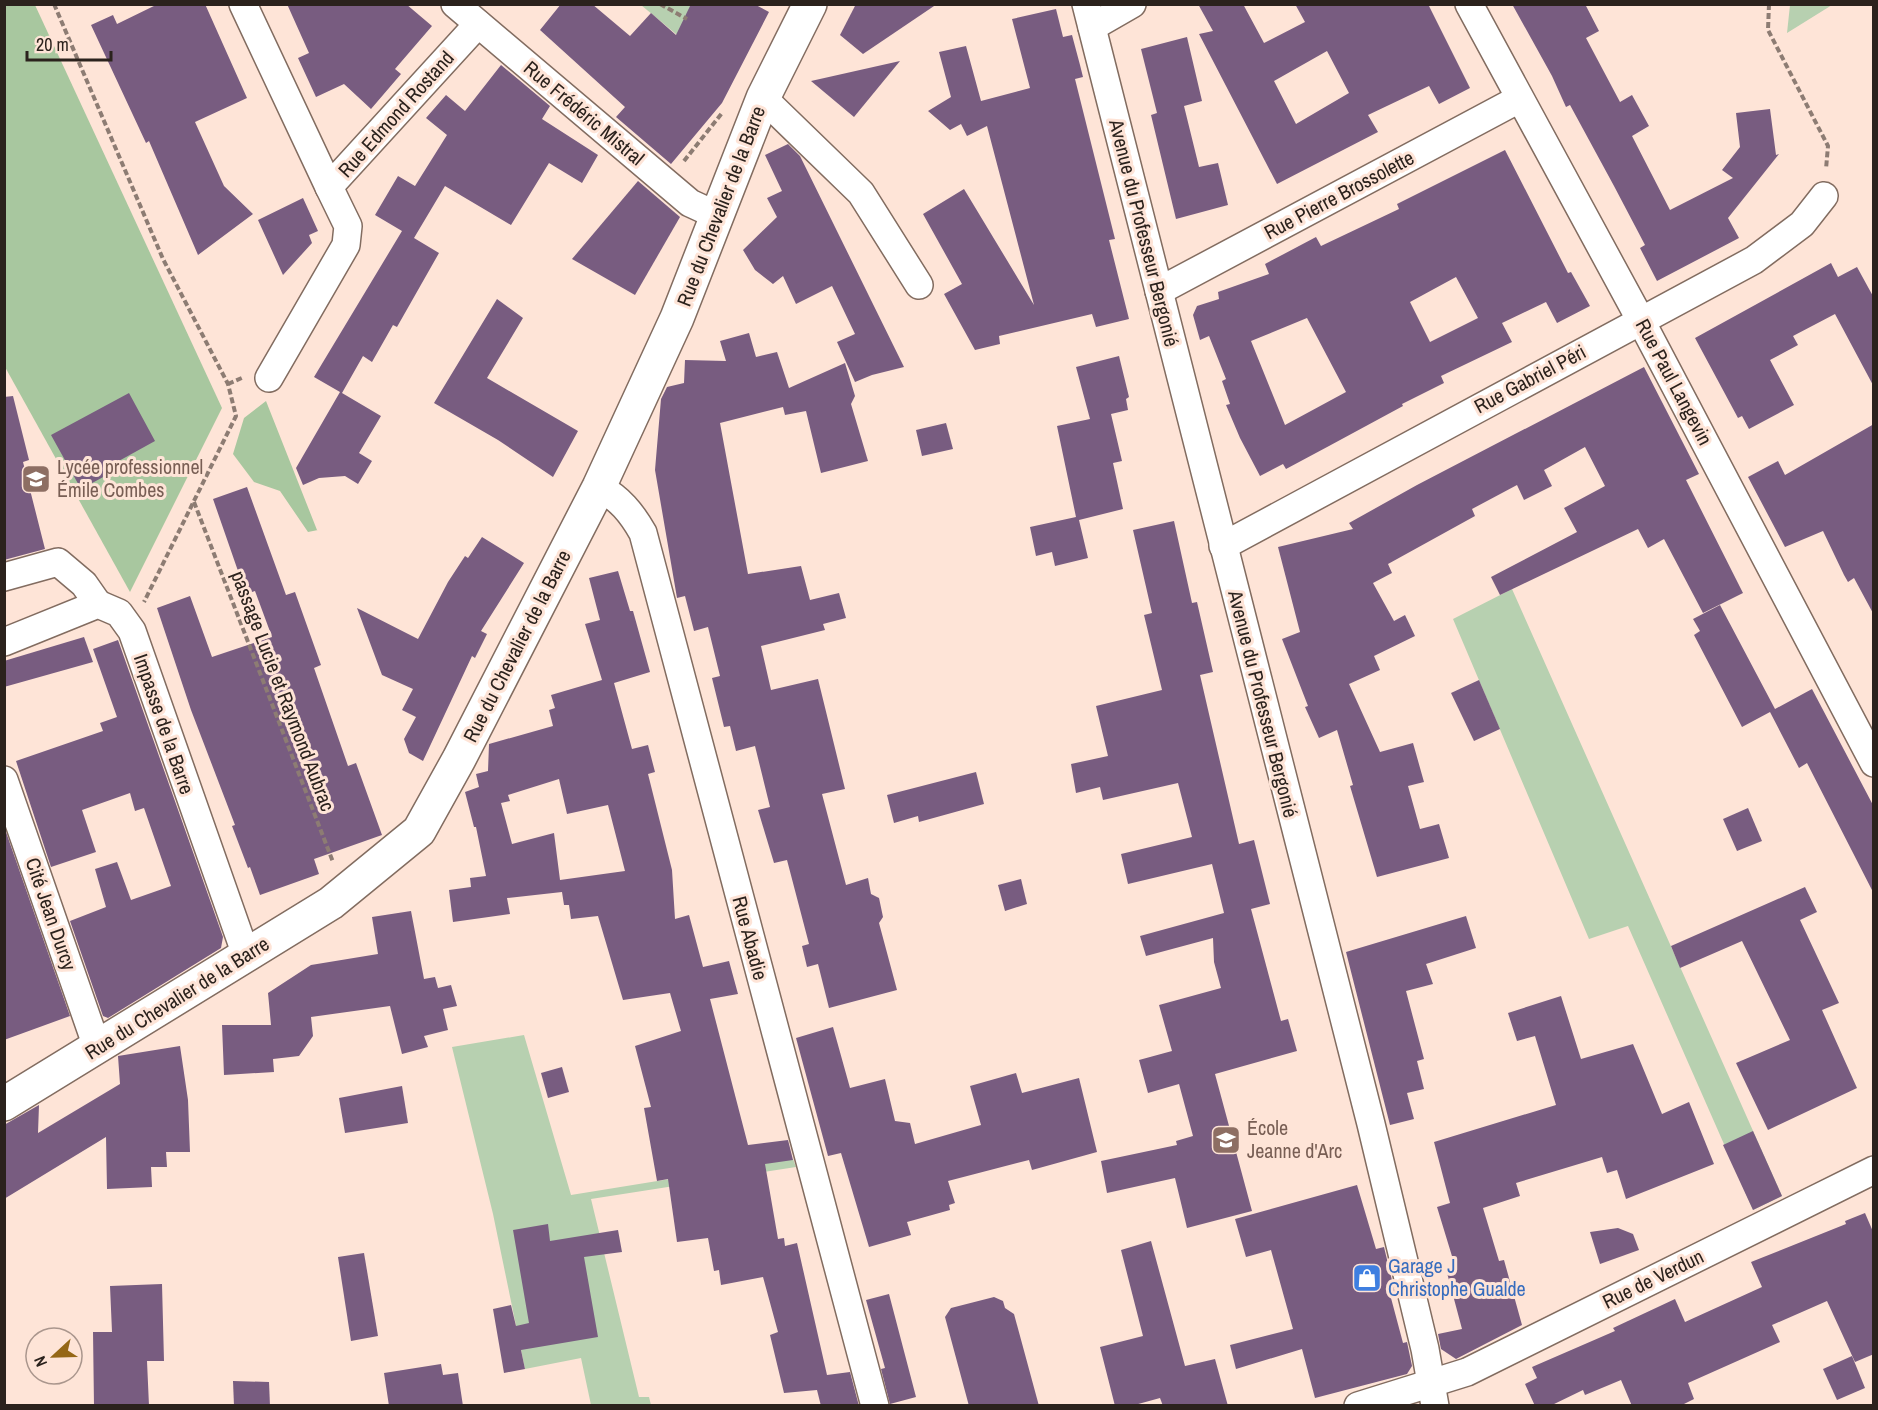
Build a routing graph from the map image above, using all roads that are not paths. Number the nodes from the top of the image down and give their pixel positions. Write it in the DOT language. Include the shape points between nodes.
graph roads {
  1 [pos="243,4"];
  2 [pos="455,4"];
  3 [pos="810,4"];
  4 [pos="1132,4"];
  5 [pos="1469,4"];
  6 [pos="1089,16"];
  7 [pos="478,24"];
  8 [pos="763,98"];
  9 [pos="1519,99"];
  10 [pos="329,187"];
  11 [pos="1824,196"];
  12 [pos="716,215"];
  13 [pos="919,285"];
  14 [pos="1159,291"];
  15 [pos="1641,319"];
  16 [pos="269,378"];
  17 [pos="599,487"];
  18 [pos="1223,546"];
  19 [pos="4,577"];
  20 [pos="98,604"];
  21 [pos="4,642"];
  22 [pos="1874,763"];
  23 [pos="4,780"];
  24 [pos="246,955"];
  25 [pos="97,1047"];
  26 [pos="4,1104"];
  27 [pos="1874,1170"];
  28 [pos="1433,1395"];
  29 [pos="875,1406"];
  30 [pos="1358,1406"];
  1 -- 10 [label="street, Rue Edmond Rostand"];
  2 -- 7 [label="street, Rue Frédéric Mistral"];
  3 -- 8 [label="street, Rue du Chevalier de la Barre"];
  4 -- 6 [label="street"];
  5 -- 9 [label="street, Rue Paul Langevin"];
  6 -- 14 [label="street, Avenue du Professeur Bergonié"];
  7 -- 10 [label="street, Rue Edmond Rostand"];
  7 -- 12 [label="street, Rue Frédéric Mistral" via="690,203"];
  8 -- 12 [label="street, Rue du Chevalier de la Barre"];
  8 -- 13 [label="street" via="861,193"];
  9 -- 14 [label="street, Rue Pierre Brossolette"];
  9 -- 15 [label="street, Rue Paul Langevin"];
  10 -- 16 [label="street" via="348,226 346,245"];
  11 -- 15 [label="street, Rue Gabriel Péri" via="1802,225 1754,260"];
  12 -- 17 [label="street, Rue du Chevalier de la Barre" via="677,318"];
  14 -- 18 [label="street, Avenue du Professeur Bergonié"];
  15 -- 18 [label="street, Rue Gabriel Péri"];
  15 -- 22 [label="street, Rue Paul Langevin"];
  17 -- 24 [label="street, Rue du Chevalier de la Barre" via="419,831 331,903"];
  17 -- 29 [label="street, Rue Abadie" via="630,510 643,533"];
  18 -- 28 [label="street, Avenue du Professeur Bergonié" via="1371,1124"];
  19 -- 20 [label="street" via="58,562 84,584"];
  20 -- 21 [label="street"];
  20 -- 24 [label="street, Impasse de la Barre" via="119,614 132,631"];
  23 -- 25 [label="street, Cité Jean Durcy"];
  24 -- 25 [label="street, Rue du Chevalier de la Barre"];
  25 -- 26 [label="street, Rue du Chevalier de la Barre"];
  27 -- 28 [label="street, Rue de Verdun" via="1467,1372"];
  28 -- 30 [label="street, Rue de Verdun"];
}
